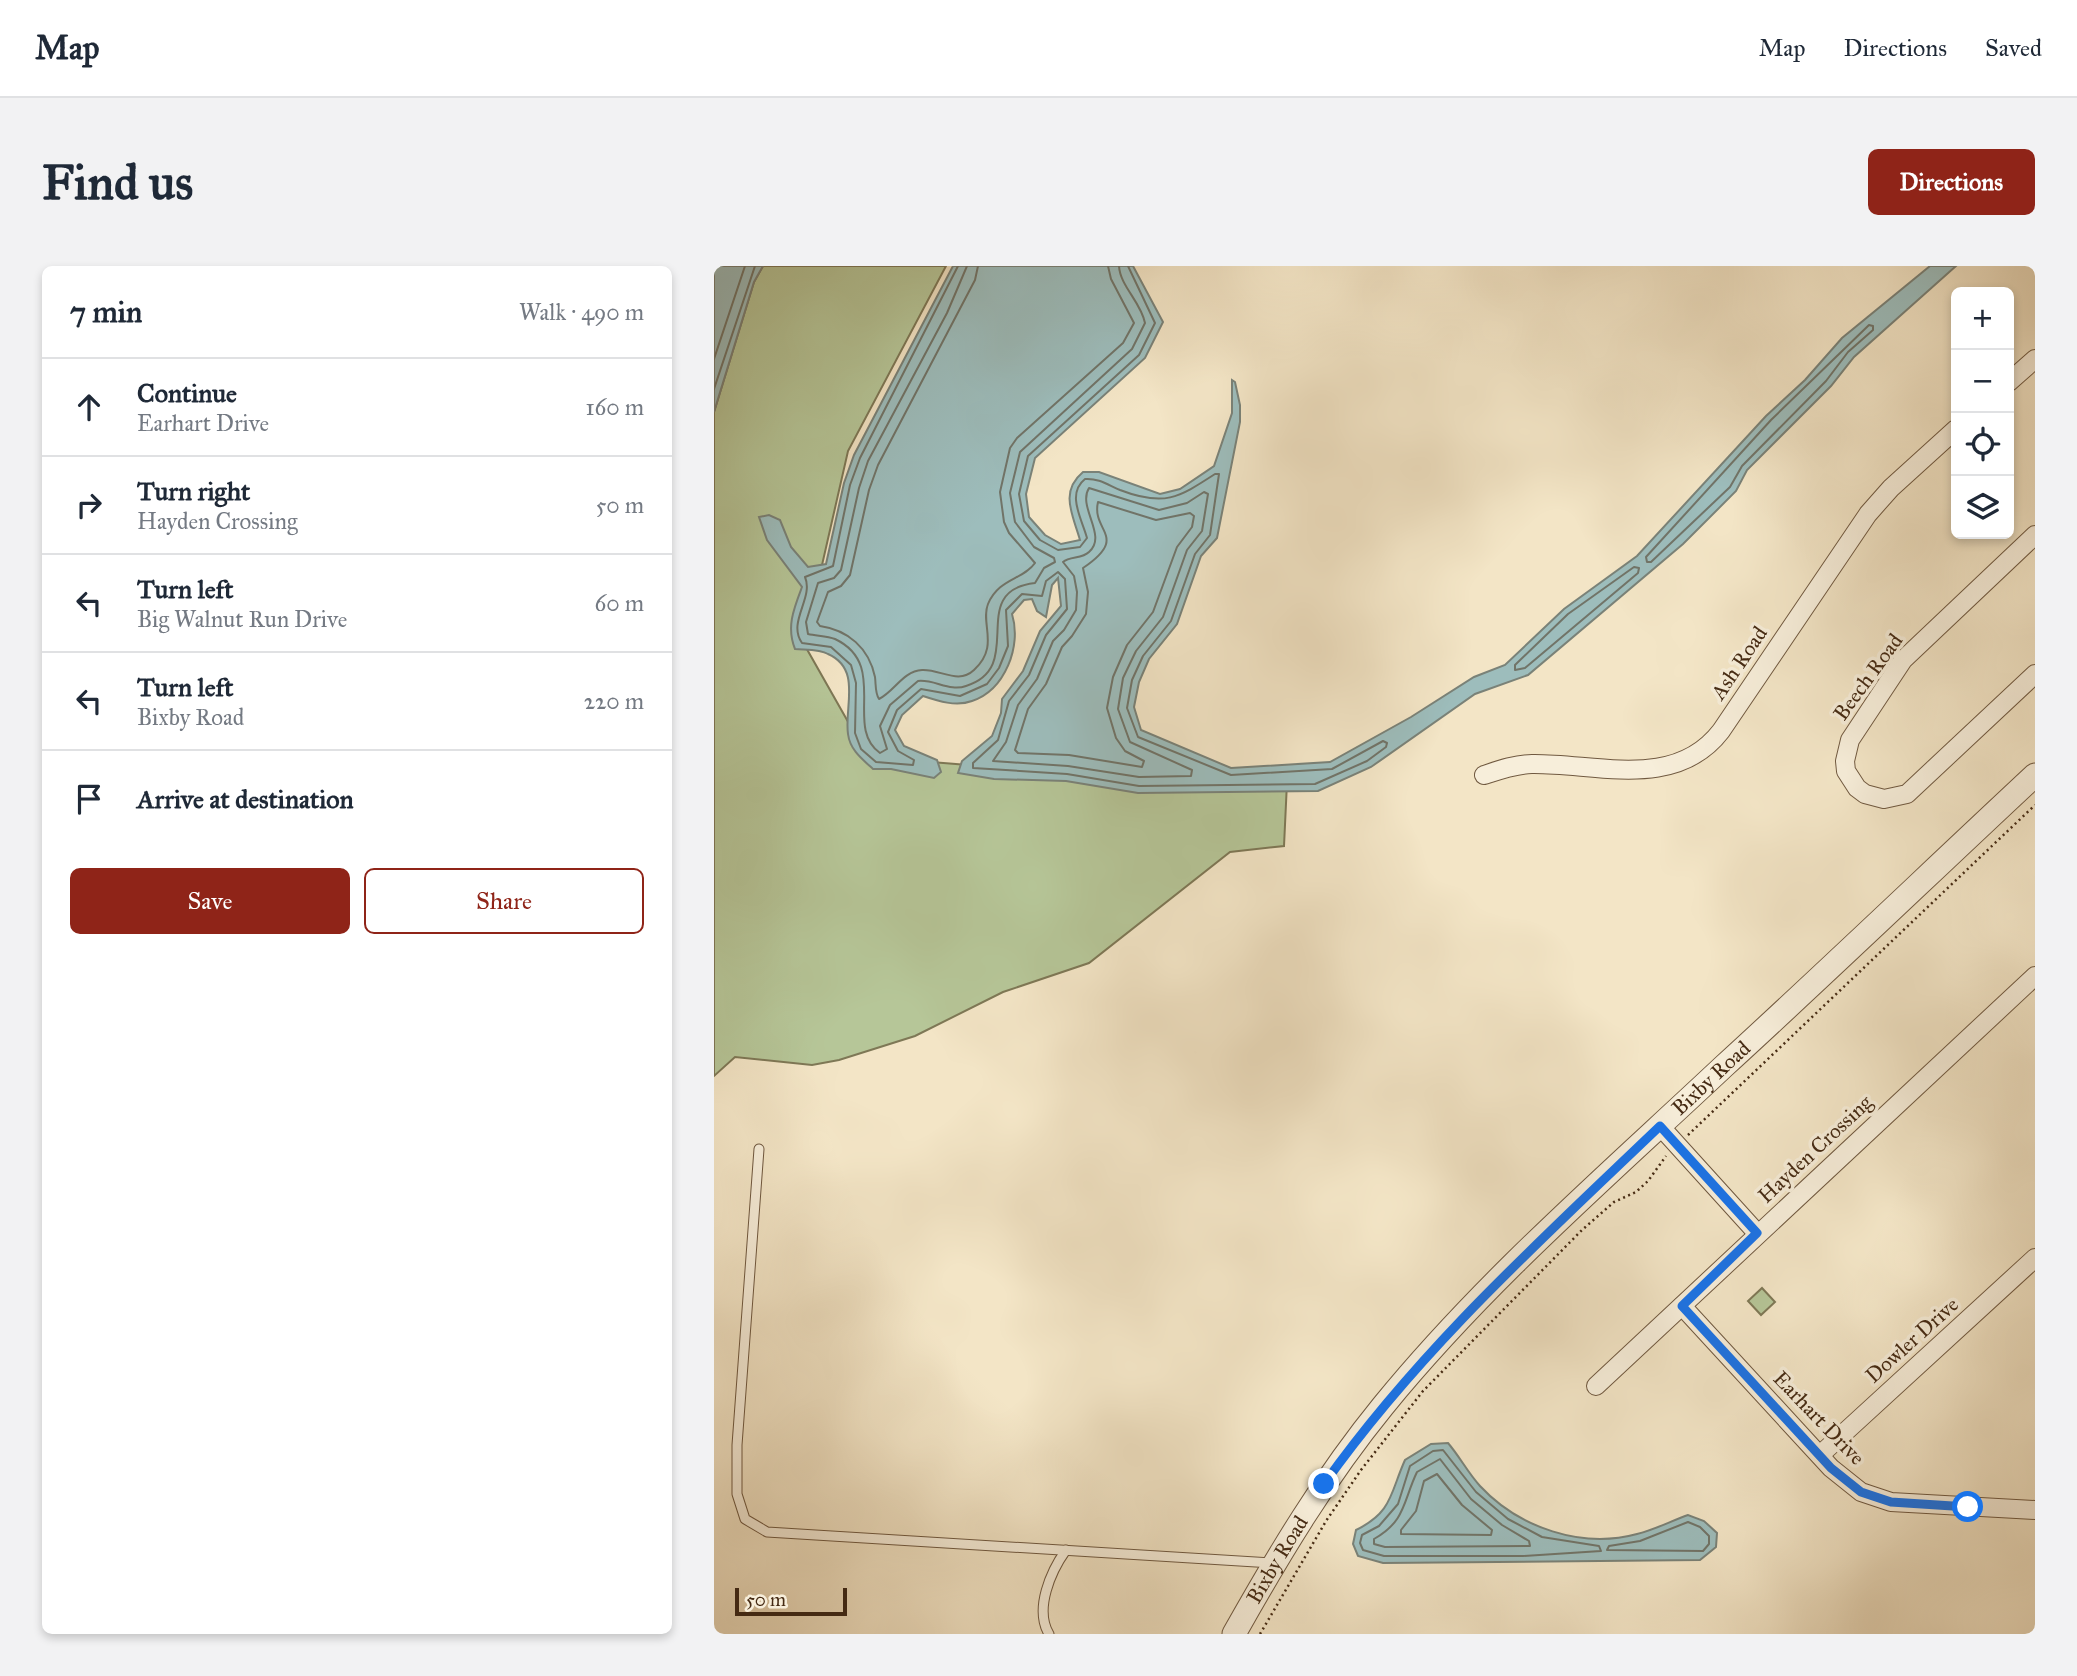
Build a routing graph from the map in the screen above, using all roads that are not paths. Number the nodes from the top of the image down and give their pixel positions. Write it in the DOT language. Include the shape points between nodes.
graph roads {
  1 [pos="2033,364"];
  2 [pos="2014,378"];
  3 [pos="1951,434"];
  4 [pos="2035,535"];
  5 [pos="2035,674"];
  6 [pos="1484,775"];
  7 [pos="2035,775"];
  8 [pos="2035,976"];
  9 [pos="1660,1126"];
  10 [pos="759,1149"];
  11 [pos="1757,1233"];
  12 [pos="2035,1258"];
  13 [pos="1682,1306"];
  14 [pos="1596,1386"];
  15 [pos="1820,1455"];
  16 [pos="2035,1510"];
  17 [pos="1066,1550"];
  18 [pos="1273,1563"];
  19 [pos="1049,1634"];
  20 [pos="1234,1634"];
  1 -- 2 [label="street"];
  3 -- 6 [label="street, Ash Road" via="1868,514 1727,722 1701,752 1676,766 1637,770 1529,764"];
  4 -- 5 [label="street, Beech Road" via="1903,660 1850,740 1845,761 1851,781 1874,798 1907,794"];
  7 -- 9 [label="street, Bixby Road"];
  8 -- 11 [label="street, Hayden Crossing"];
  9 -- 11 [label="street"];
  9 -- 18 [label="street, Bixby Road" via="1489,1289 1415,1367 1348,1450"];
  10 -- 17 [label="lane" via="737,1445 737,1494 745,1519 767,1532"];
  11 -- 13 [label="street, Hayden Crossing"];
  12 -- 15 [label="street, Dowler Drive"];
  13 -- 14 [label="street, Hayden Crossing"];
  13 -- 15 [label="street, Earhart Drive"];
  15 -- 16 [label="street, Earhart Drive" via="1861,1492 1891,1502"];
  17 -- 18 [label="lane"];
  17 -- 19 [label="lane" via="1048,1584 1044,1624"];
  18 -- 20 [label="street, Bixby Road"];
}
